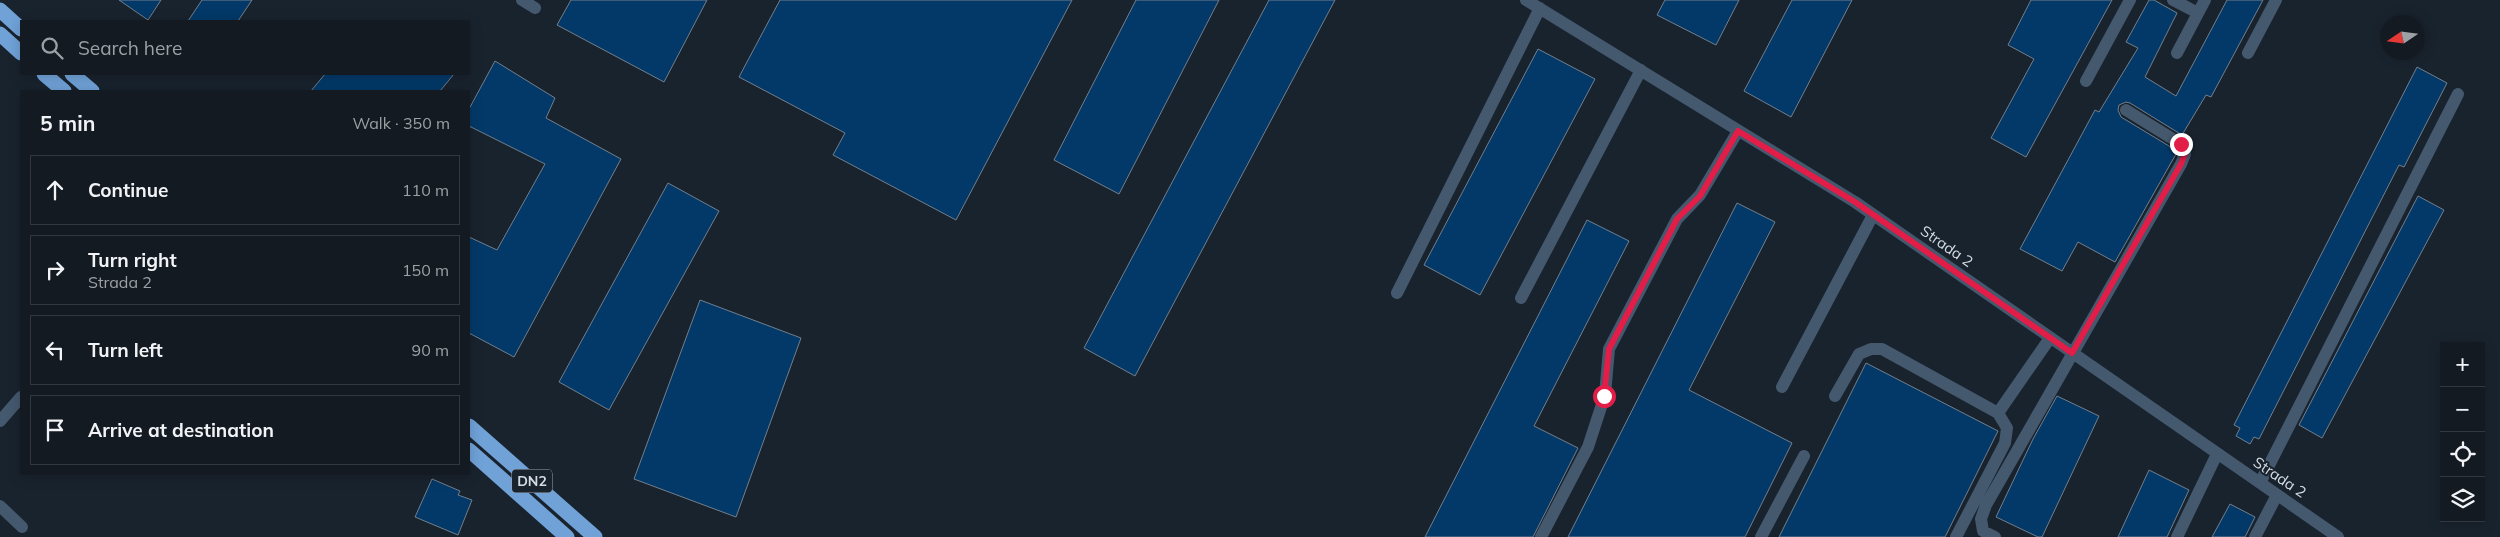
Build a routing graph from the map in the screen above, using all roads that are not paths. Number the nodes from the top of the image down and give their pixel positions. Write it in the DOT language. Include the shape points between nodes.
graph roads {
  1 [pos="522,0"];
  2 [pos="1526,0"];
  3 [pos="2130,0"];
  4 [pos="2173,0"];
  5 [pos="2205,0"];
  6 [pos="2276,0"];
  7 [pos="535,8"];
  8 [pos="1540,8"];
  9 [pos="0,10"];
  10 [pos="2198,13"];
  11 [pos="20,28"];
  12 [pos="0,34"];
  13 [pos="20,52"];
  14 [pos="2177,53"];
  15 [pos="2248,53"];
  16 [pos="1641,70"];
  17 [pos="45,75"];
  18 [pos="73,75"];
  19 [pos="2086,81"];
  20 [pos="63,90"];
  21 [pos="91,90"];
  22 [pos="2458,94"];
  23 [pos="2126,110"];
  24 [pos="1738,131"];
  25 [pos="1873,215"];
  26 [pos="1396,293"];
  27 [pos="1521,298"];
  28 [pos="2050,338"];
  29 [pos="2072,353"];
  30 [pos="1782,387"];
  31 [pos="1835,396"];
  32 [pos="20,398"];
  33 [pos="1998,413"];
  34 [pos="0,421"];
  35 [pos="470,427"];
  36 [pos="470,451"];
  37 [pos="2217,454"];
  38 [pos="1804,456"];
  39 [pos="2260,483"];
  40 [pos="2277,495"];
  41 [pos="0,506"];
  42 [pos="22,527"];
  43 [pos="567,537"];
  44 [pos="595,537"];
  45 [pos="1542,537"];
  46 [pos="1762,537"];
  47 [pos="1956,537"];
  48 [pos="1995,537"];
  49 [pos="2177,537"];
  50 [pos="2256,537"];
  51 [pos="2338,537"];
  1 -- 7 [label="lane"];
  2 -- 8 [label="lane, Strada 2"];
  3 -- 19 [label="lane"];
  4 -- 10 [label="lane"];
  5 -- 10 [label="lane"];
  6 -- 15 [label="lane"];
  8 -- 16 [label="lane, Strada 2"];
  8 -- 26 [label="lane"];
  9 -- 11 [label="highway"];
  10 -- 14 [label="lane"];
  12 -- 13 [label="highway"];
  16 -- 24 [label="lane, Strada 2"];
  16 -- 27 [label="lane"];
  17 -- 20 [label="highway"];
  18 -- 21 [label="highway"];
  22 -- 39 [label="lane"];
  23 -- 29 [label="lane" via="2181,144 2185,154"];
  24 -- 25 [label="lane, Strada 2"];
  24 -- 45 [label="lane" via="1700,196 1677,219 1609,349 1604,396 1588,447"];
  25 -- 28 [label="lane, Strada 2"];
  25 -- 30 [label="lane"];
  28 -- 29 [label="lane, Strada 2"];
  28 -- 33 [label="lane"];
  29 -- 37 [label="lane, Strada 2"];
  29 -- 48 [label="lane" via="1980,519 1983,531"];
  31 -- 33 [label="lane" via="1859,354 1882,349"];
  32 -- 34 [label="lane"];
  33 -- 47 [label="lane" via="2007,428 2005,443"];
  35 -- 44 [label="highway, DN2"];
  36 -- 43 [label="highway, DN2"];
  37 -- 39 [label="lane, Strada 2"];
  37 -- 49 [label="lane"];
  38 -- 46 [label="lane"];
  39 -- 40 [label="lane, Strada 2"];
  40 -- 50 [label="lane"];
  40 -- 51 [label="lane, Strada 2"];
  41 -- 42 [label="lane"];
}
